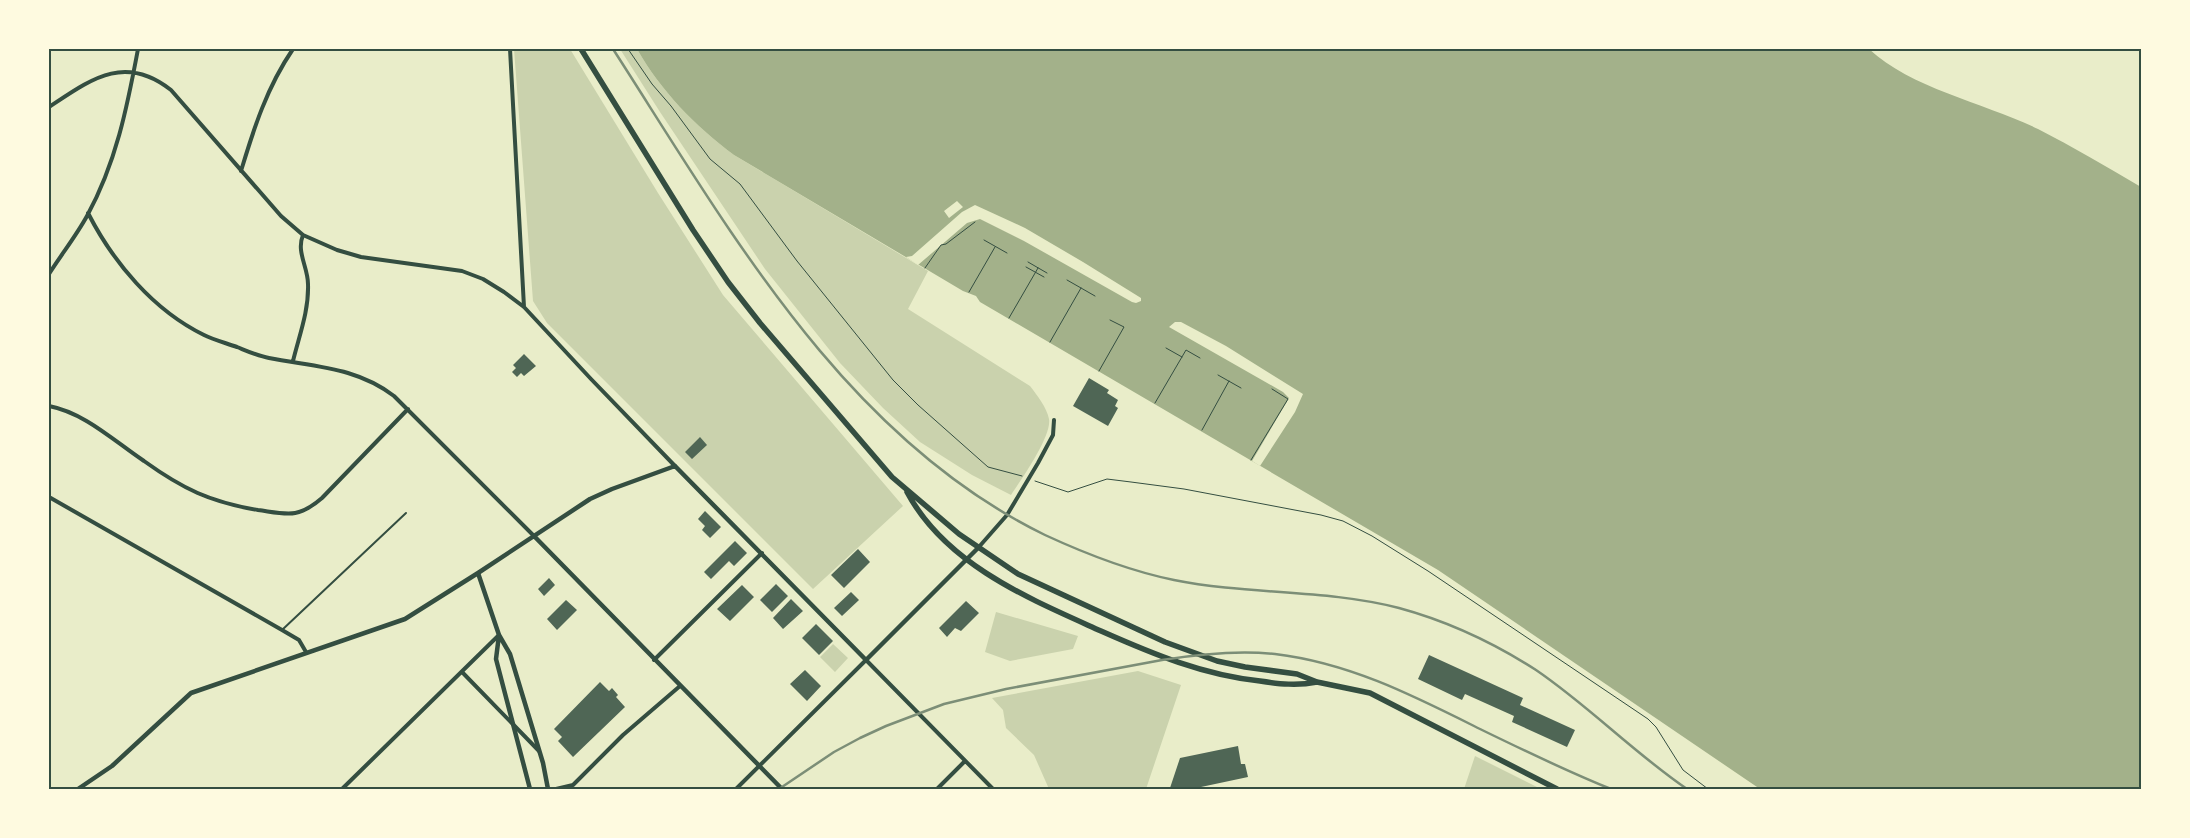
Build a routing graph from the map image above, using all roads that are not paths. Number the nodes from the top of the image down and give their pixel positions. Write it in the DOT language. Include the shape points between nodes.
graph roads {
  1 [pos="138,49"];
  2 [pos="293,49"];
  3 [pos="510,49"];
  4 [pos="581,49"];
  5 [pos="133,73"];
  6 [pos="49,107"];
  7 [pos="241,171"];
  8 [pos="88,213"];
  9 [pos="303,235"];
  10 [pos="49,274"];
  11 [pos="524,306"];
  12 [pos="293,361"];
  13 [pos="49,406"];
  14 [pos="408,409"];
  15 [pos="1054,420"];
  16 [pos="675,466"];
  17 [pos="906,490"];
  18 [pos="49,497"];
  19 [pos="406,513"];
  20 [pos="534,536"];
  21 [pos="978,548"];
  22 [pos="762,553"];
  23 [pos="967,558"];
  24 [pos="478,574"];
  25 [pos="282,630"];
  26 [pos="498,635"];
  27 [pos="306,652"];
  28 [pos="654,660"];
  29 [pos="866,660"];
  30 [pos="462,672"];
  31 [pos="1316,682"];
  32 [pos="680,686"];
  33 [pos="513,724"];
  34 [pos="540,751"];
  35 [pos="965,761"];
  36 [pos="759,766"];
  37 [pos="573,785"];
  38 [pos="78,789"];
  39 [pos="342,789"];
  40 [pos="530,789"];
  41 [pos="548,789"];
  42 [pos="556,789"];
  43 [pos="577,789"];
  44 [pos="736,789"];
  45 [pos="782,789"];
  46 [pos="937,789"];
  47 [pos="993,789"];
  48 [pos="1556,789"];
  1 -- 5 [label="street"];
  2 -- 7 [label="street" via="258,116"];
  3 -- 11 [label="street"];
  4 -- 17 [label="main road" via="692,230 728,282 790,360"];
  5 -- 6 [label="street" via="109,74 87,82"];
  5 -- 7 [label="street" via="159,80 171,90"];
  5 -- 8 [label="street" via="128,108 109,168"];
  7 -- 9 [label="street"];
  8 -- 10 [label="street"];
  8 -- 12 [label="street" via="113,256 144,291 181,320 204,335 267,358"];
  9 -- 11 [label="street" via="361,257 462,271 483,279"];
  9 -- 12 [label="street" via="299,244 308,283 307,305"];
  11 -- 16 [label="street"];
  12 -- 14 [label="street" via="351,372 377,383"];
  13 -- 14 [label="street" via="82,418 172,480 208,499 234,506 299,514 322,498"];
  14 -- 20 [label="street"];
  15 -- 21 [label="street" via="1053,435 1038,463 1007,514"];
  16 -- 20 [label="street" via="612,489"];
  16 -- 22 [label="street"];
  17 -- 21 [label="main road"];
  17 -- 23 [label="main road" via="916,509 932,527"];
  18 -- 25 [label="street"];
  19 -- 25 [label="lane"];
  20 -- 24 [label="street"];
  20 -- 28 [label="street"];
  21 -- 23 [label="street"];
  21 -- 31 [label="main road" via="1040,586 1186,651 1245,667 1297,674"];
  22 -- 28 [label="street"];
  22 -- 29 [label="street"];
  23 -- 29 [label="street"];
  23 -- 31 [label="main road" via="994,578 1037,602 1156,655 1224,676 1297,686"];
  24 -- 26 [label="street"];
  24 -- 27 [label="street" via="405,619"];
  25 -- 27 [label="street" via="299,640"];
  26 -- 30 [label="street"];
  26 -- 33 [label="street" via="496,659"];
  26 -- 34 [label="street" via="510,654"];
  27 -- 38 [label="street" via="191,693 112,766"];
  28 -- 32 [label="street"];
  29 -- 35 [label="street"];
  29 -- 36 [label="street"];
  30 -- 33 [label="street"];
  30 -- 39 [label="street"];
  31 -- 48 [label="main road" via="1370,693"];
  32 -- 36 [label="street"];
  32 -- 37 [label="street" via="623,735"];
  33 -- 34 [label="street"];
  33 -- 40 [label="street"];
  34 -- 41 [label="street"];
  35 -- 46 [label="street"];
  35 -- 47 [label="street"];
  36 -- 44 [label="street"];
  36 -- 45 [label="street"];
  37 -- 42 [label="street"];
  37 -- 43 [label="street"];
}
